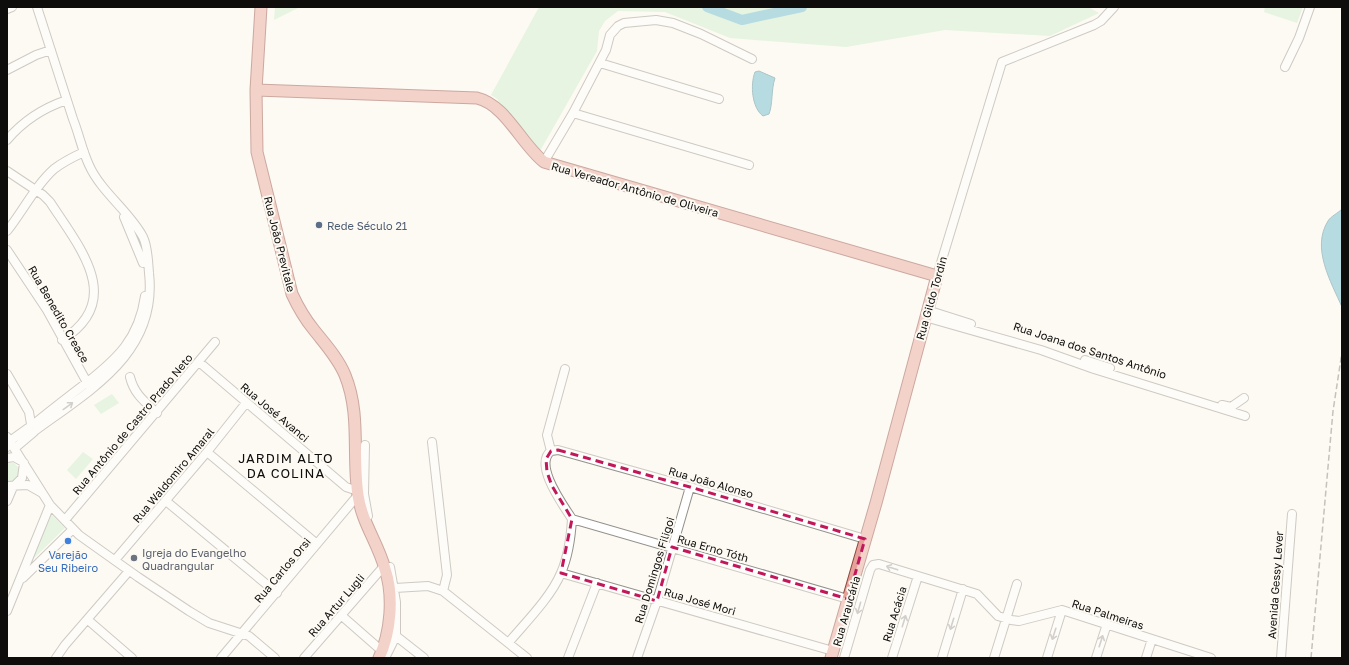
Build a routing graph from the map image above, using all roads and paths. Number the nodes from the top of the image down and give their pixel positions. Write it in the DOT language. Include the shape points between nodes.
graph roads {
  1 [pos="12,7"];
  2 [pos="37,7"];
  3 [pos="262,7"];
  4 [pos="1114,7"];
  5 [pos="1310,7"];
  6 [pos="7,9"];
  7 [pos="51,50"];
  8 [pos="752,59"];
  9 [pos="600,63"];
  10 [pos="1285,66"];
  11 [pos="7,70"];
  12 [pos="256,90"];
  13 [pos="719,99"];
  14 [pos="67,100"];
  15 [pos="573,113"];
  16 [pos="7,140"];
  17 [pos="84,152"];
  18 [pos="544,162"];
  19 [pos="749,165"];
  20 [pos="7,171"];
  21 [pos="37,191"];
  22 [pos="7,231"];
  23 [pos="7,250"];
  24 [pos="937,276"];
  25 [pos="926,313"];
  26 [pos="62,340"];
  27 [pos="215,342"];
  28 [pos="199,362"];
  29 [pos="565,369"];
  30 [pos="7,374"];
  31 [pos="130,378"];
  32 [pos="89,386"];
  33 [pos="1244,398"];
  34 [pos="246,403"];
  35 [pos="157,413"];
  36 [pos="1245,416"];
  37 [pos="33,427"];
  38 [pos="432,442"];
  39 [pos="10,443"];
  40 [pos="365,445"];
  41 [pos="551,451"];
  42 [pos="207,452"];
  43 [pos="7,458"];
  44 [pos="24,463"];
  45 [pos="10,487"];
  46 [pos="690,487"];
  47 [pos="358,493"];
  48 [pos="42,494"];
  49 [pos="7,501"];
  50 [pos="166,501"];
  51 [pos="50,505"];
  52 [pos="1292,514"];
  53 [pos="572,519"];
  54 [pos="65,520"];
  55 [pos="73,529"];
  56 [pos="865,539"];
  57 [pos="317,544"];
  58 [pos="672,547"];
  59 [pos="115,560"];
  60 [pos="384,566"];
  61 [pos="129,571"];
  62 [pos="561,573"];
  63 [pos="918,576"];
  64 [pos="21,580"];
  65 [pos="597,583"];
  66 [pos="1016,584"];
  67 [pos="395,588"];
  68 [pos="963,589"];
  69 [pos="443,591"];
  70 [pos="277,593"];
  71 [pos="848,599"];
  72 [pos="657,601"];
  73 [pos="1062,610"];
  74 [pos="7,611"];
  75 [pos="342,616"];
  76 [pos="1006,619"];
  77 [pos="88,620"];
  78 [pos="1106,624"];
  79 [pos="243,633"];
  80 [pos="396,636"];
  81 [pos="1152,640"];
  82 [pos="508,642"];
  83 [pos="832,654"];
  84 [pos="382,656"];
  85 [pos="1198,656"];
  86 [pos="640,657"];
  87 [pos="56,658"];
  88 [pos="132,658"];
  89 [pos="221,658"];
  90 [pos="275,658"];
  91 [pos="304,658"];
  92 [pos="424,658"];
  93 [pos="527,658"];
  94 [pos="568,658"];
  95 [pos="844,658"];
  96 [pos="892,658"];
  97 [pos="942,658"];
  98 [pos="994,658"];
  99 [pos="1047,658"];
  100 [pos="1096,658"];
  101 [pos="1146,658"];
  102 [pos="1211,658"];
  103 [pos="1281,658"];
  1 -- 6 [label="street"];
  2 -- 7 [label="street"];
  3 -- 12 [label="main road, Rua João Previtale"];
  4 -- 24 [label="street, Rua Gildo Tordin" via="1094,25 1002,62"];
  5 -- 10 [label="street"];
  7 -- 11 [label="street"];
  7 -- 14 [label="street"];
  8 -- 9 [label="street" via="701,34 673,23 656,20 624,23 618,26 610,35"];
  9 -- 13 [label="street"];
  9 -- 15 [label="street"];
  12 -- 18 [label="main road, Rua Vereador Antônio de Oliveira" via="482,99 496,106 535,155"];
  12 -- 47 [label="main road, Rua João Previtale" via="257,152 292,294 299,310 338,361 352,399"];
  14 -- 16 [label="street" via="26,121"];
  14 -- 17 [label="street"];
  15 -- 18 [label="street"];
  15 -- 19 [label="street"];
  17 -- 21 [label="street" via="55,169"];
  17 -- 32 [label="street" via="89,166 144,238 150,286 149,303 137,341 121,362"];
  18 -- 24 [label="main road, Rua Vereador Antônio de Oliveira"];
  20 -- 21 [label="street"];
  21 -- 22 [label="street"];
  21 -- 26 [label="street" via="50,202 82,251 93,280 94,291 88,315 82,326"];
  23 -- 26 [label="street, Rua Benedito Creace" via="47,310"];
  24 -- 25 [label="main road, Rua Gildo Tordin"];
  25 -- 33 [label="street, Rua Joana dos Santos Antônio" via="1225,406 1231,407"];
  25 -- 36 [label="street"];
  25 -- 56 [label="main road, Rua Gildo Tordin"];
  26 -- 32 [label="street, Rua Benedito Creace"];
  27 -- 28 [label="street, Rua Antônio de Castro Prado Neto"];
  28 -- 34 [label="street, Rua José Avanci"];
  28 -- 35 [label="street, Rua Antônio de Castro Prado Neto"];
  29 -- 41 [label="street" via="547,435"];
  30 -- 37 [label="street" via="29,412"];
  31 -- 35 [label="street" via="138,396"];
  32 -- 37 [label="street"];
  34 -- 42 [label="street, Rua Waldomiro Amaral"];
  34 -- 47 [label="street, Rua José Avanci" via="346,487"];
  35 -- 54 [label="street, Rua Antônio de Castro Prado Neto"];
  37 -- 39 [label="street"];
  38 -- 69 [label="street" via="447,574"];
  39 -- 44 [label="street"];
  40 -- 67 [label="street" via="364,494 368,516 390,567"];
  41 -- 46 [label="street, Rua João Alonso" via="558,450"];
  41 -- 53 [label="street" via="546,459 547,472 552,486"];
  42 -- 50 [label="street, Rua Waldomiro Amaral"];
  42 -- 57 [label="street"];
  43 -- 44 [label="street"];
  44 -- 45 [label="street" via="22,478"];
  44 -- 48 [label="street"];
  45 -- 48 [label="street" via="28,485"];
  45 -- 49 [label="street"];
  46 -- 56 [label="street, Rua João Alonso"];
  46 -- 58 [label="street, Rua Domingos Filigoi"];
  47 -- 57 [label="street, Rua Carlos Orsi"];
  47 -- 60 [label="main road, Rua João Previtale" via="363,518"];
  48 -- 51 [label="street"];
  50 -- 59 [label="street, Rua Waldomiro Amaral"];
  50 -- 70 [label="street"];
  51 -- 54 [label="street"];
  51 -- 64 [label="street"];
  52 -- 103 [label="street, Avenida Gessy Lever"];
  53 -- 58 [label="street, Rua Erno Tóth"];
  53 -- 62 [label="street"];
  54 -- 55 [label="street"];
  55 -- 59 [label="street"];
  55 -- 64 [label="street"];
  56 -- 71 [label="main road, Rua Gildo Tordin"];
  57 -- 70 [label="street, Rua Carlos Orsi"];
  58 -- 71 [label="street, Rua Erno Tóth"];
  58 -- 72 [label="street, Rua Domingos Filigoi"];
  59 -- 61 [label="street"];
  60 -- 75 [label="street, Rua Artur Lugli"];
  60 -- 84 [label="main road, Rua João Previtale" via="390,600"];
  61 -- 77 [label="street"];
  61 -- 79 [label="street" via="209,623"];
  62 -- 65 [label="street, Rua José Mori"];
  62 -- 82 [label="street" via="541,604"];
  63 -- 68 [label="street"];
  63 -- 95 [label="street, Rua Araucária, one-way" via="879,564 873,565"];
  96 -- 63 [label="street, Rua Acácia, one-way"];
  64 -- 74 [label="street"];
  65 -- 72 [label="street, Rua José Mori"];
  65 -- 94 [label="street"];
  66 -- 76 [label="street"];
  67 -- 69 [label="street" via="428,586"];
  67 -- 80 [label="street"];
  68 -- 76 [label="street" via="977,594 998,616"];
  68 -- 97 [label="street, one-way"];
  69 -- 82 [label="street"];
  70 -- 79 [label="street, Rua Carlos Orsi"];
  71 -- 83 [label="main road, Rua Gildo Tordin"];
  72 -- 83 [label="street, Rua José Mori"];
  72 -- 86 [label="street, Rua Domingos Filigoi"];
  73 -- 76 [label="street, Rua Palmeiras" via="1019,621"];
  73 -- 78 [label="street, Rua Palmeiras"];
  73 -- 99 [label="street, one-way"];
  75 -- 84 [label="street"];
  75 -- 91 [label="street, Rua Artur Lugli"];
  76 -- 98 [label="street"];
  77 -- 87 [label="street"];
  77 -- 88 [label="street"];
  78 -- 81 [label="street, Rua Palmeiras"];
  100 -- 78 [label="street, one-way"];
  79 -- 89 [label="street, Rua Carlos Orsi"];
  79 -- 90 [label="street"];
  80 -- 84 [label="street"];
  80 -- 92 [label="street"];
  81 -- 85 [label="street, Rua Palmeiras"];
  81 -- 101 [label="street"];
  82 -- 93 [label="street"];
  85 -- 102 [label="street, Rua Palmeiras"];
}
